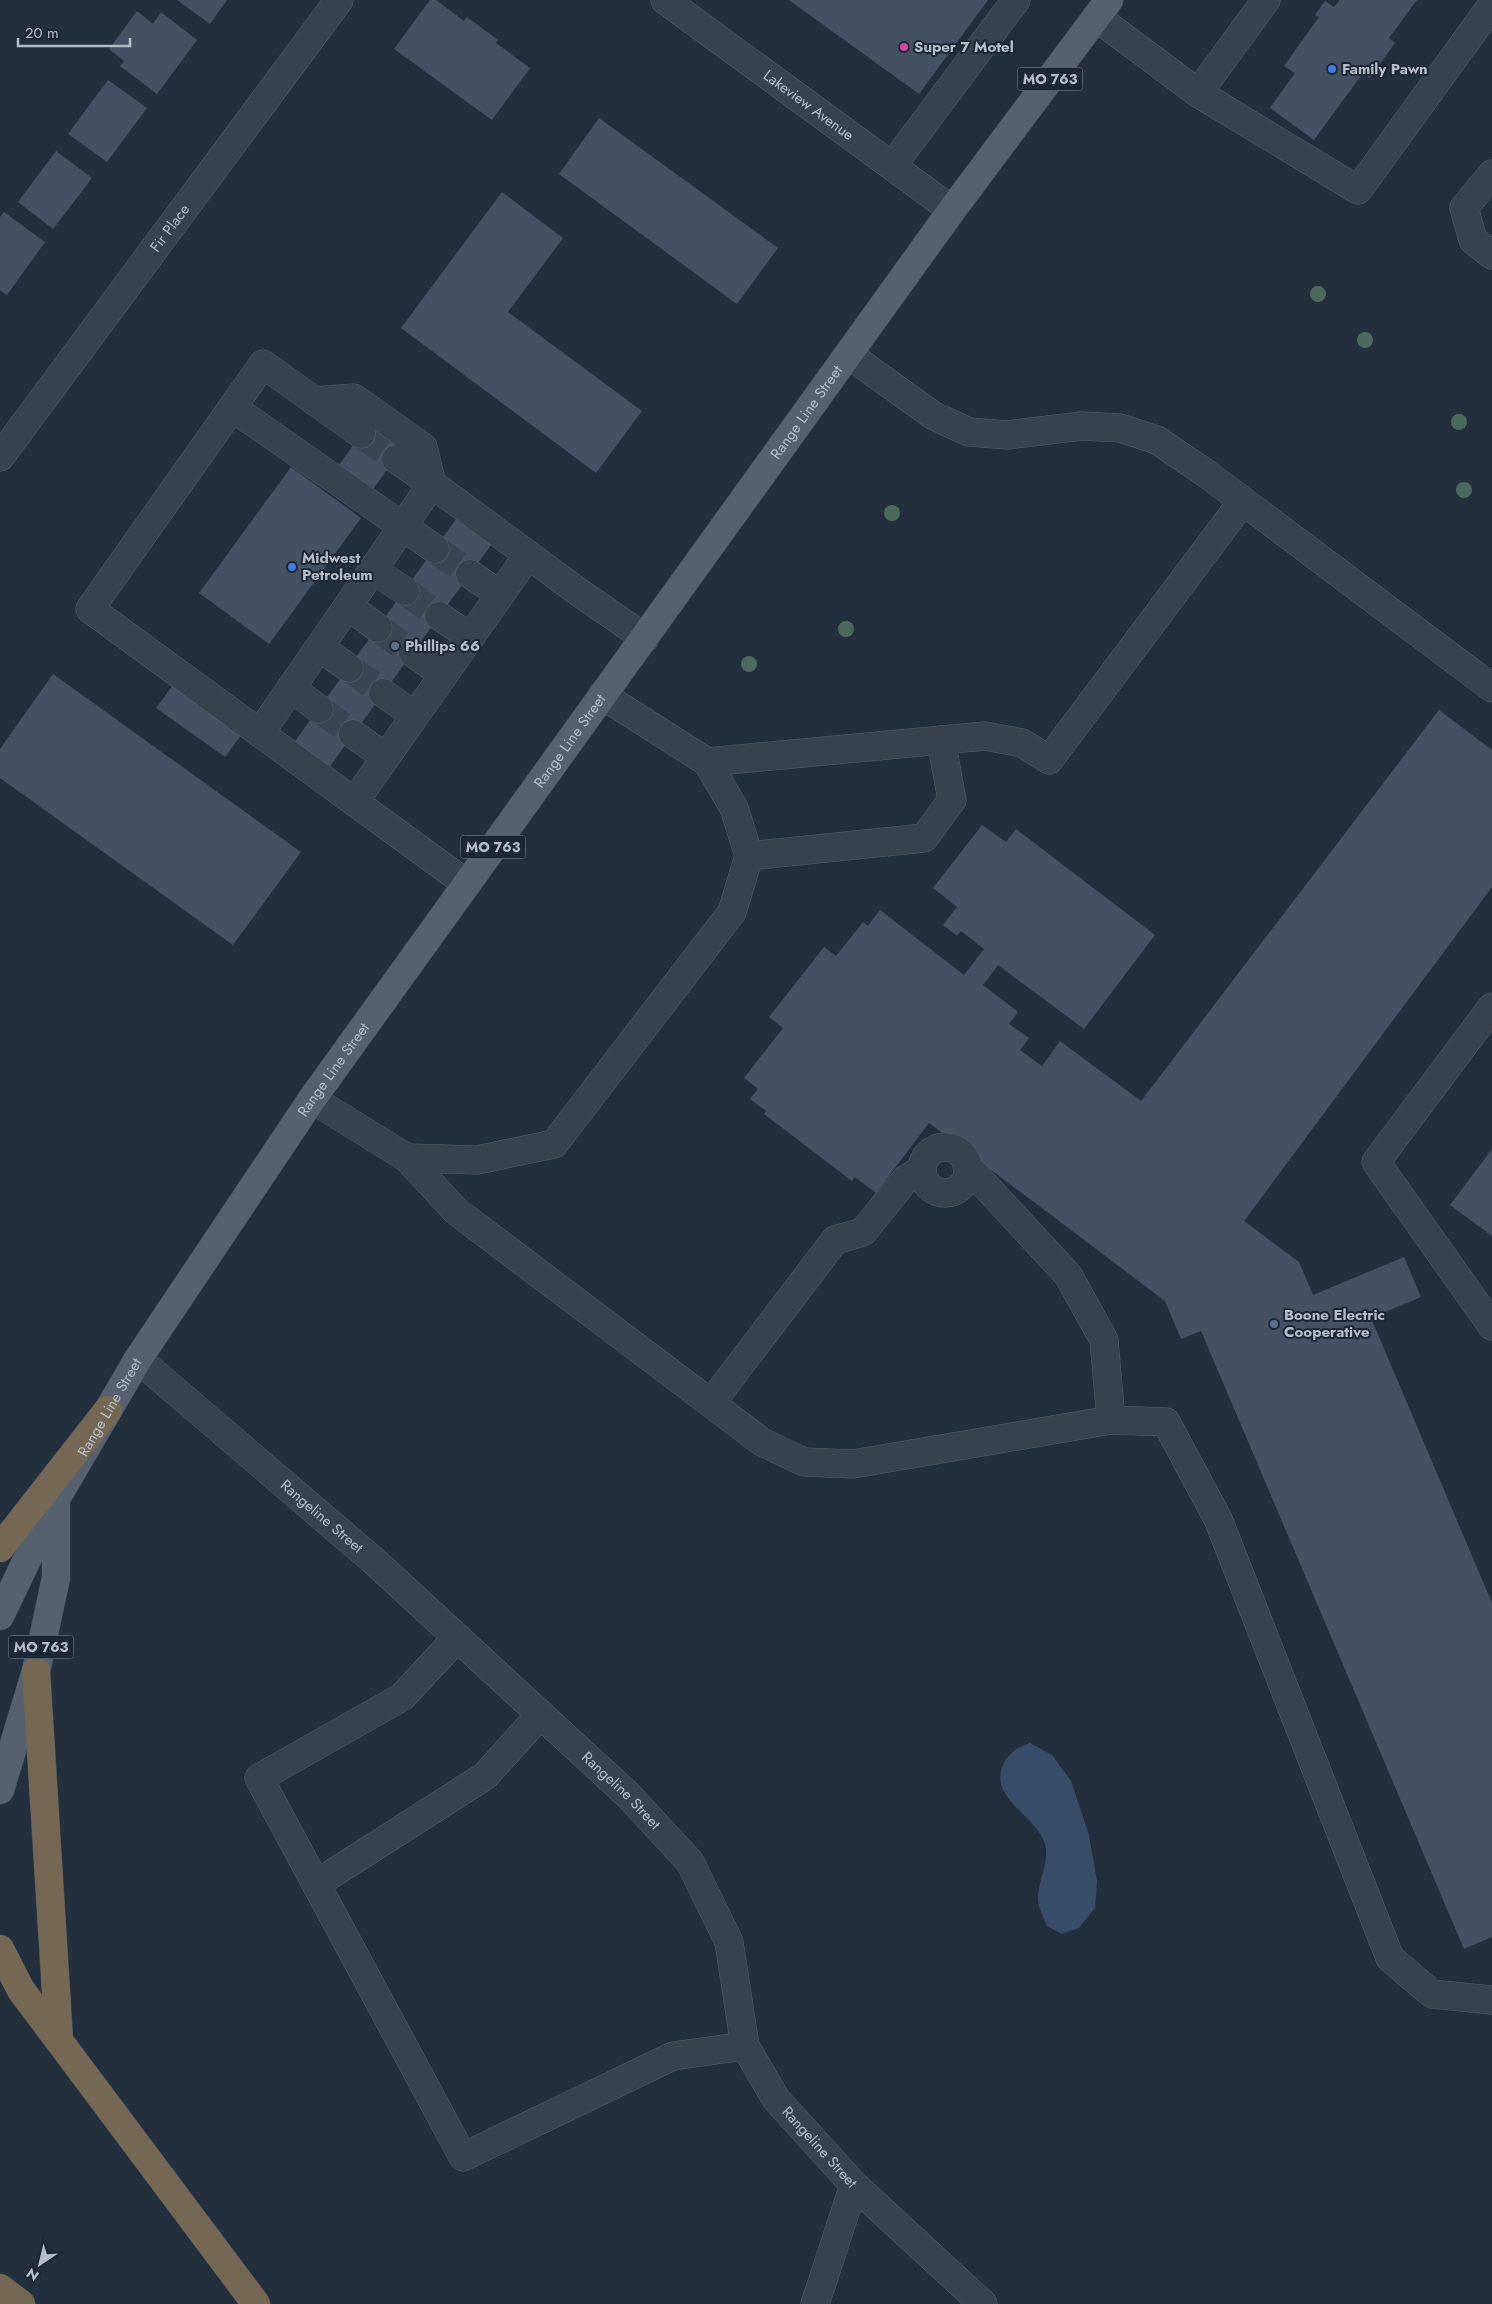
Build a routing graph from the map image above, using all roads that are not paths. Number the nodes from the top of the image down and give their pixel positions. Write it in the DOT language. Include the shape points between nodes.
graph roads {
  1 [pos="339,0"];
  2 [pos="666,0"];
  3 [pos="1016,0"];
  4 [pos="1266,0"];
  5 [pos="1492,5"];
  6 [pos="1103,8"];
  7 [pos="1198,93"];
  8 [pos="892,166"];
  9 [pos="1492,174"];
  10 [pos="952,210"];
  11 [pos="1492,255"];
  12 [pos="849,354"];
  13 [pos="314,401"];
  14 [pos="234,408"];
  15 [pos="361,434"];
  16 [pos="0,457"];
  17 [pos="396,459"];
  18 [pos="432,484"];
  19 [pos="1244,501"];
  20 [pos="402,526"];
  21 [pos="435,549"];
  22 [pos="528,555"];
  23 [pos="373,570"];
  24 [pos="470,574"];
  25 [pos="404,591"];
  26 [pos="499,594"];
  27 [pos="348,606"];
  28 [pos="439,616"];
  29 [pos="378,628"];
  30 [pos="470,637"];
  31 [pos="645,638"];
  32 [pos="320,648"];
  33 [pos="413,653"];
  34 [pos="348,668"];
  35 [pos="443,674"];
  36 [pos="292,688"];
  37 [pos="1492,688"];
  38 [pos="383,693"];
  39 [pos="602,696"];
  40 [pos="320,708"];
  41 [pos="414,715"];
  42 [pos="260,733"];
  43 [pos="354,734"];
  44 [pos="941,740"];
  45 [pos="385,757"];
  46 [pos="707,762"];
  47 [pos="355,801"];
  48 [pos="749,856"];
  49 [pos="467,884"];
  50 [pos="1492,1008"];
  51 [pos="312,1099"];
  52 [pos="407,1158"];
  53 [pos="1492,1326"];
  54 [pos="138,1359"];
  55 [pos="711,1403"];
  56 [pos="108,1410"];
  57 [pos="1111,1420"];
  58 [pos="56,1500"];
  59 [pos="0,1548"];
  60 [pos="0,1616"];
  61 [pos="457,1638"];
  62 [pos="36,1671"];
  63 [pos="540,1715"];
  64 [pos="0,1790"];
  65 [pos="316,1884"];
  66 [pos="0,1949"];
  67 [pos="1492,2000"];
  68 [pos="59,2040"];
  69 [pos="745,2046"];
  70 [pos="854,2184"];
  71 [pos="0,2288"];
  72 [pos="21,2304"];
  73 [pos="256,2304"];
  74 [pos="814,2304"];
  75 [pos="983,2304"];
  1 -- 16 [label="street, Fir Place"];
  2 -- 8 [label="street, Lakeview Avenue"];
  3 -- 8 [label="street"];
  4 -- 7 [label="street"];
  5 -- 7 [label="street" via="1358,190"];
  6 -- 7 [label="street"];
  6 -- 10 [label="main road, Range Line Street / MO 763"];
  8 -- 10 [label="street, Lakeview Avenue"];
  9 -- 11 [label="street" via="1464,208 1473,240"];
  10 -- 12 [label="main road, Range Line Street / MO 763"];
  12 -- 19 [label="street" via="934,416 969,432 1007,436 1082,426 1120,428 1157,440"];
  12 -- 31 [label="main road, Range Line Street / MO 763"];
  13 -- 14 [label="street" via="263,364"];
  13 -- 15 [label="street"];
  13 -- 18 [label="street" via="354,398 423,447"];
  14 -- 20 [label="street"];
  14 -- 42 [label="street" via="90,609"];
  17 -- 18 [label="street"];
  18 -- 20 [label="street"];
  18 -- 22 [label="street"];
  19 -- 37 [label="street"];
  19 -- 44 [label="street" via="1048,760 1022,743 985,736"];
  20 -- 21 [label="street"];
  20 -- 23 [label="street"];
  22 -- 26 [label="street"];
  22 -- 31 [label="street"];
  23 -- 25 [label="street"];
  23 -- 27 [label="street"];
  24 -- 26 [label="street"];
  26 -- 30 [label="street"];
  27 -- 29 [label="street"];
  27 -- 32 [label="street"];
  28 -- 30 [label="street"];
  30 -- 35 [label="street"];
  31 -- 39 [label="main road, Range Line Street / MO 763"];
  32 -- 34 [label="street"];
  32 -- 36 [label="street"];
  33 -- 35 [label="street"];
  35 -- 41 [label="street"];
  36 -- 40 [label="street"];
  36 -- 42 [label="street"];
  38 -- 41 [label="street"];
  39 -- 46 [label="street"];
  39 -- 49 [label="main road, Range Line Street / MO 763"];
  41 -- 45 [label="street"];
  42 -- 47 [label="street"];
  43 -- 45 [label="street"];
  44 -- 46 [label="street"];
  44 -- 48 [label="street" via="952,800 924,838"];
  45 -- 47 [label="street"];
  46 -- 48 [label="street" via="734,808"];
  47 -- 49 [label="street"];
  48 -- 52 [label="street" via="732,912 554,1144 477,1160"];
  49 -- 51 [label="main road, Range Line Street / MO 763"];
  50 -- 53 [label="street" via="1376,1162"];
  51 -- 52 [label="street"];
  51 -- 54 [label="main road, Range Line Street / MO 763"];
  52 -- 55 [label="street" via="456,1211"];
  54 -- 56 [label="main road, Range Line Street / MO 763"];
  54 -- 61 [label="street, Rangeline Street" via="374,1561"];
  55 -- 57 [label="street" via="762,1442 804,1462 853,1464"];
  55 -- 57 [label="street" via="835,1240 863,1232 905,1180 922,1169 923,1162 932,1151 946,1147 959,1153 967,1166 1068,1275 1104,1340"];
  56 -- 58 [label="main road, Range Line Street / MO 763"];
  56 -- 59 [label="highway"];
  57 -- 67 [label="street" via="1166,1422 1218,1520 1390,1958 1432,1994"];
  58 -- 60 [label="main road, Range Line Street / MO 763"];
  58 -- 62 [label="main road, MO 763" via="56,1578"];
  61 -- 63 [label="street, Rangeline Street"];
  61 -- 65 [label="street" via="402,1697 259,1778"];
  62 -- 64 [label="main road, MO 763"];
  62 -- 68 [label="highway"];
  63 -- 65 [label="street" via="485,1776"];
  63 -- 69 [label="street, Rangeline Street" via="628,1796 690,1862 729,1942"];
  65 -- 69 [label="street" via="463,2157 673,2056"];
  66 -- 68 [label="highway" via="21,1990"];
  68 -- 73 [label="highway"];
  69 -- 70 [label="street, Rangeline Street" via="776,2099"];
  70 -- 74 [label="street"];
  70 -- 75 [label="street, Rangeline Street"];
  71 -- 72 [label="highway"];
}
